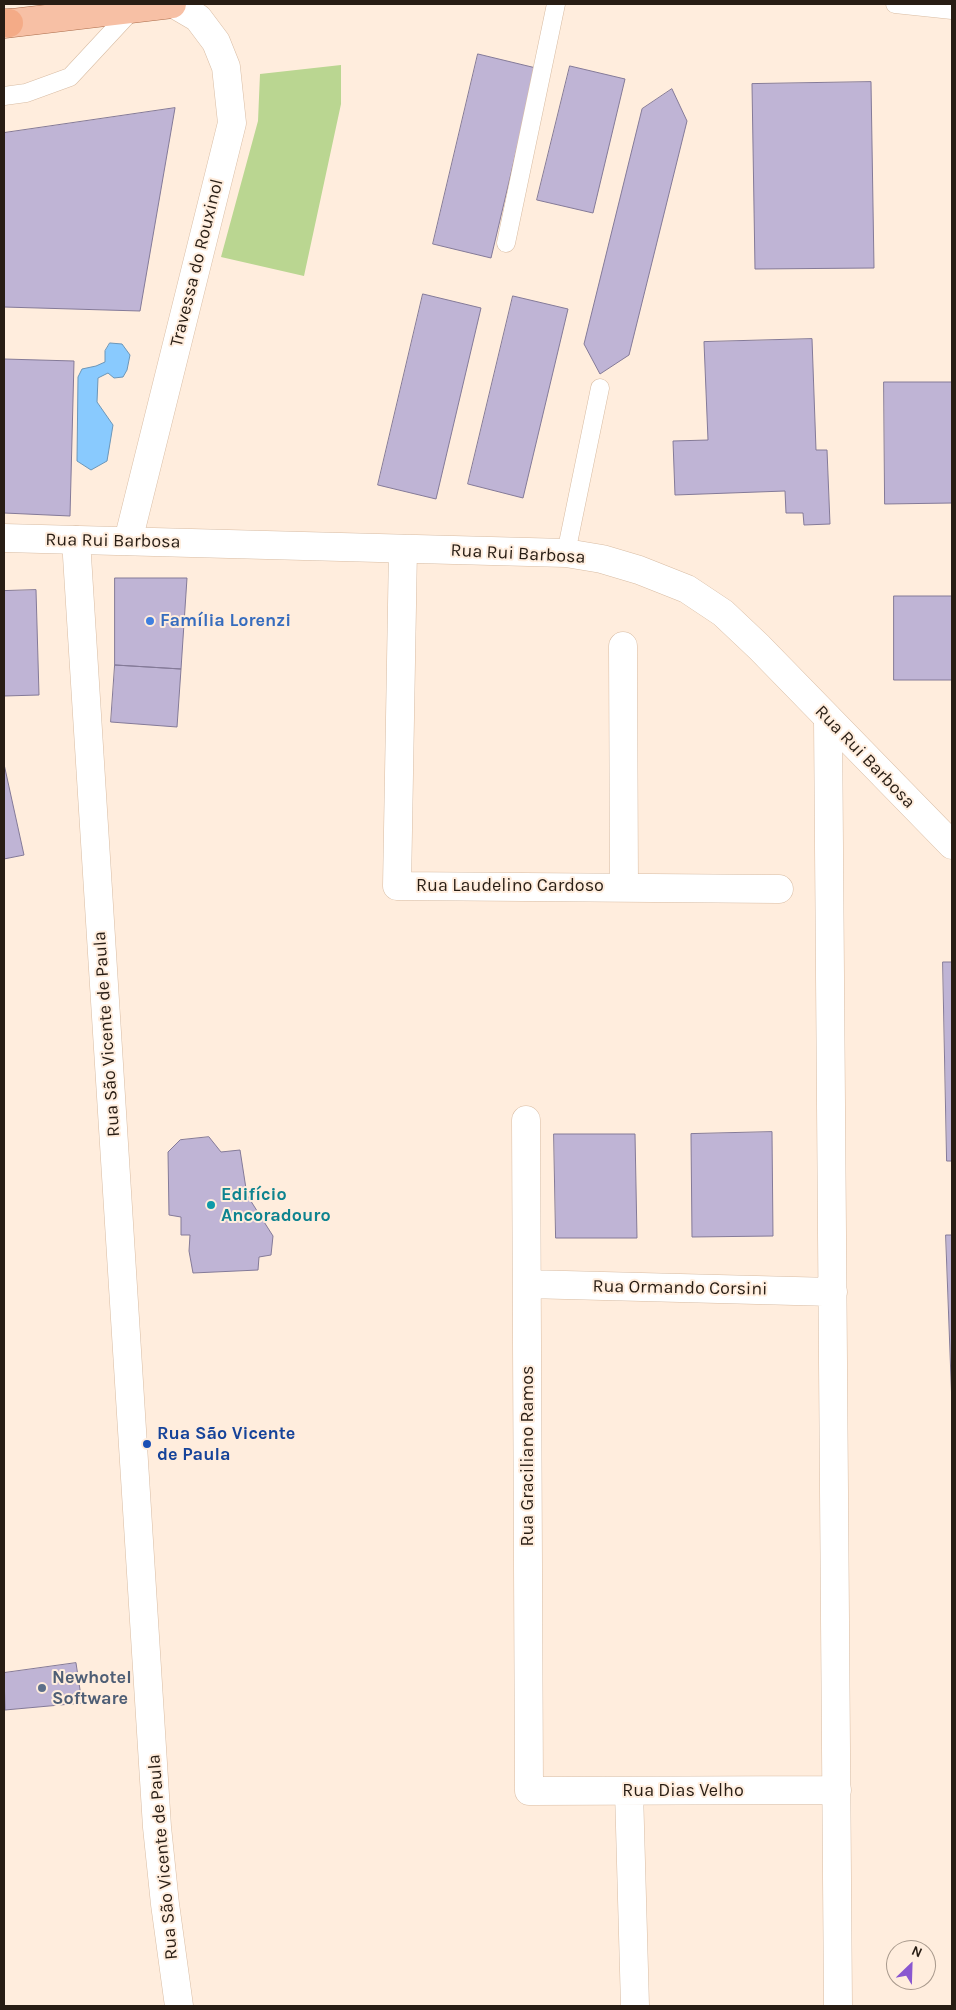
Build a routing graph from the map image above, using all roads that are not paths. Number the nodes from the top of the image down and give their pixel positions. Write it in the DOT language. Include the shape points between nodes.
graph roads {
  1 [pos="173,4"];
  2 [pos="556,4"];
  3 [pos="895,4"];
  4 [pos="134,8"];
  5 [pos="952,10"];
  6 [pos="6,23"];
  7 [pos="4,96"];
  8 [pos="506,244"];
  9 [pos="600,388"];
  10 [pos="4,538"];
  11 [pos="76,540"];
  12 [pos="128,541"];
  13 [pos="403,549"];
  14 [pos="566,553"];
  15 [pos="623,646"];
  16 [pos="828,719"];
  17 [pos="952,845"];
  18 [pos="624,887"];
  19 [pos="779,889"];
  20 [pos="526,1120"];
  21 [pos="527,1284"];
  22 [pos="833,1292"];
  23 [pos="837,1790"];
  24 [pos="529,1791"];
  25 [pos="629,1791"];
  26 [pos="179,2006"];
  27 [pos="635,2006"];
  28 [pos="838,2006"];
  1 -- 4 [label="main road"];
  1 -- 12 [label="street, Travessa do Rouxinol" via="198,18 216,42 226,67 232,123"];
  2 -- 8 [label="lane"];
  3 -- 5 [label="lane"];
  4 -- 6 [label="main road"];
  4 -- 7 [label="lane" via="70,77 26,93"];
  9 -- 14 [label="lane"];
  10 -- 11 [label="street, Rua Rui Barbosa"];
  11 -- 12 [label="street, Rua Rui Barbosa"];
  11 -- 26 [label="street, Rua São Vicente de Paula" via="157,1827"];
  12 -- 13 [label="street, Rua Rui Barbosa"];
  13 -- 14 [label="street, Rua Rui Barbosa"];
  13 -- 18 [label="street, Rua Laudelino Cardoso" via="397,886"];
  14 -- 16 [label="street, Rua Rui Barbosa" via="639,570 686,589 723,613"];
  15 -- 18 [label="street"];
  16 -- 17 [label="street, Rua Rui Barbosa"];
  16 -- 22 [label="street"];
  18 -- 19 [label="street, Rua Laudelino Cardoso"];
  20 -- 21 [label="street, Rua Graciliano Ramos"];
  21 -- 22 [label="street, Rua Ormando Corsini"];
  21 -- 24 [label="street, Rua Graciliano Ramos"];
  22 -- 23 [label="street"];
  23 -- 25 [label="street, Rua Dias Velho"];
  23 -- 28 [label="street"];
  24 -- 25 [label="street, Rua Dias Velho"];
  25 -- 27 [label="street"];
}
